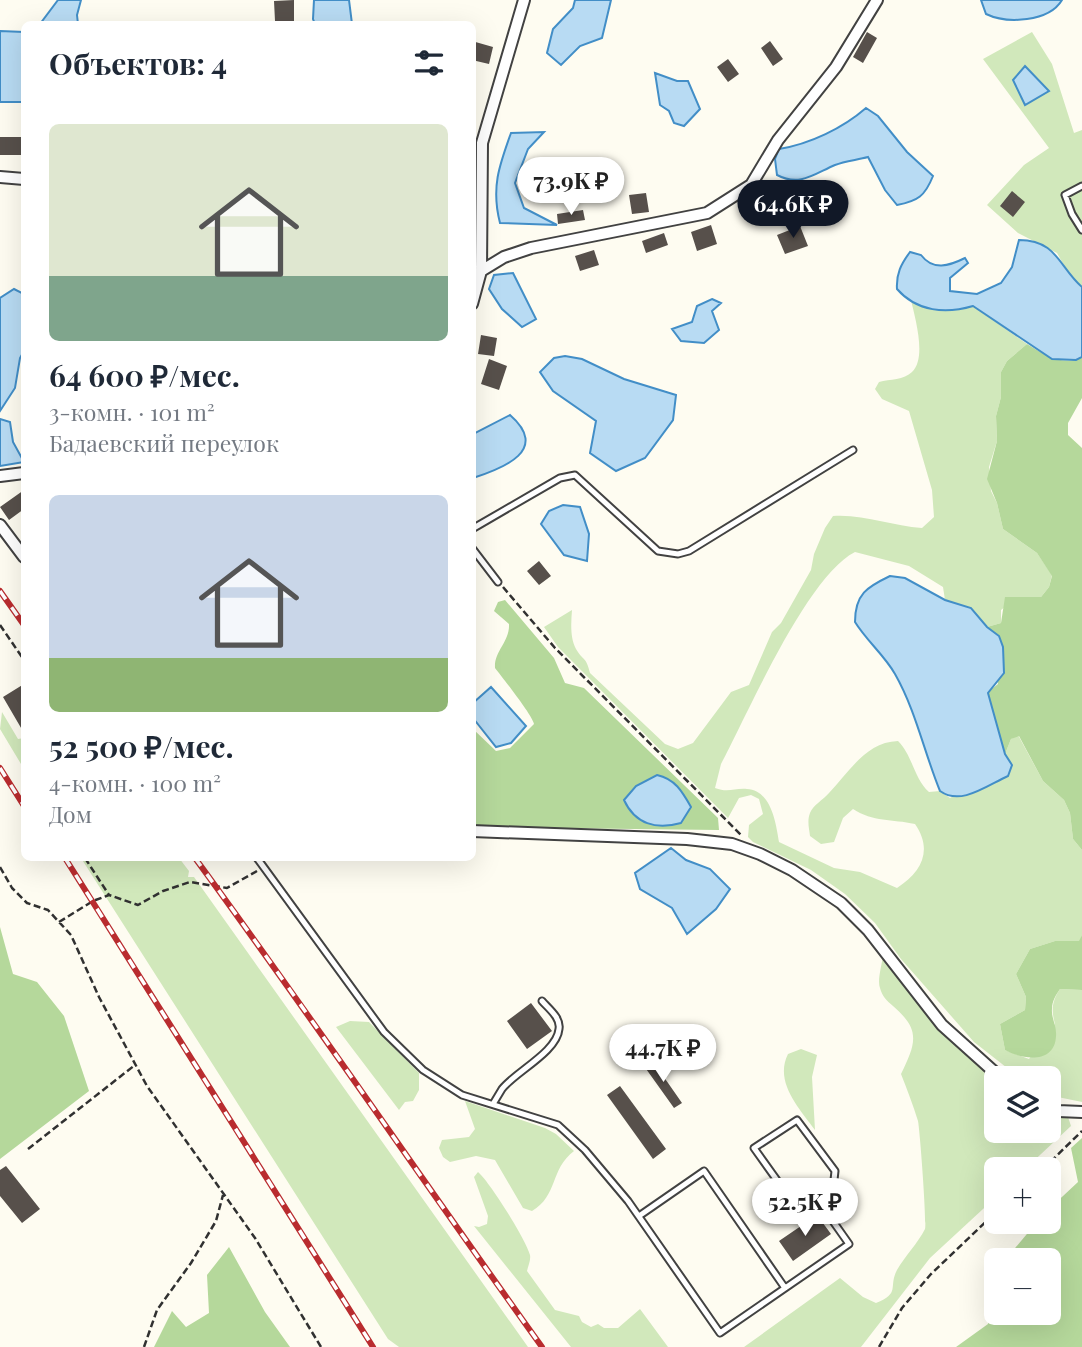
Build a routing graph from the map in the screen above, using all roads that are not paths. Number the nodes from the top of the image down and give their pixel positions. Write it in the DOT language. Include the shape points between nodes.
graph roads {
  1 [pos="524,0"];
  2 [pos="877,0"];
  3 [pos="477,143"];
  4 [pos="0,177"];
  5 [pos="21,179"];
  6 [pos="1082,186"];
  7 [pos="1082,230"];
  8 [pos="481,271"];
  9 [pos="476,289"];
  10 [pos="853,450"];
  11 [pos="21,473"];
  12 [pos="0,476"];
  13 [pos="0,525"];
  14 [pos="476,527"];
  15 [pos="21,553"];
  16 [pos="476,553"];
  17 [pos="499,582"];
  18 [pos="476,831"];
  19 [pos="259,861"];
  20 [pos="542,1001"];
  21 [pos="988,1066"];
  22 [pos="493,1104"];
  23 [pos="1061,1111"];
  24 [pos="1082,1112"];
  25 [pos="818,1200"];
  26 [pos="639,1216"];
  27 [pos="785,1288"];
  1 -- 3 [label="street"];
  2 -- 8 [label="street" via="836,68 778,140 751,185 723,205 707,213 531,248"];
  3 -- 8 [label="street"];
  4 -- 5 [label="street"];
  6 -- 7 [label="lane" via="1065,195"];
  8 -- 9 [label="street"];
  10 -- 14 [label="lane" via="678,554 658,551 575,475 560,478"];
  11 -- 12 [label="street"];
  13 -- 15 [label="street"];
  16 -- 17 [label="lane"];
  18 -- 21 [label="street" via="687,839 732,844 760,854 841,903 869,930 942,1025"];
  19 -- 22 [label="lane" via="384,1032 423,1070 462,1095"];
  20 -- 22 [label="lane" via="557,1018 555,1039 502,1089"];
  22 -- 26 [label="lane" via="558,1125"];
  23 -- 24 [label="street"];
  25 -- 25 [label="lane" via="799,1211 754,1148 797,1120 835,1171 833,1189"];
  25 -- 27 [label="lane" via="849,1244"];
  26 -- 27 [label="lane" via="720,1333"];
  26 -- 27 [label="lane" via="704,1171"];
}
